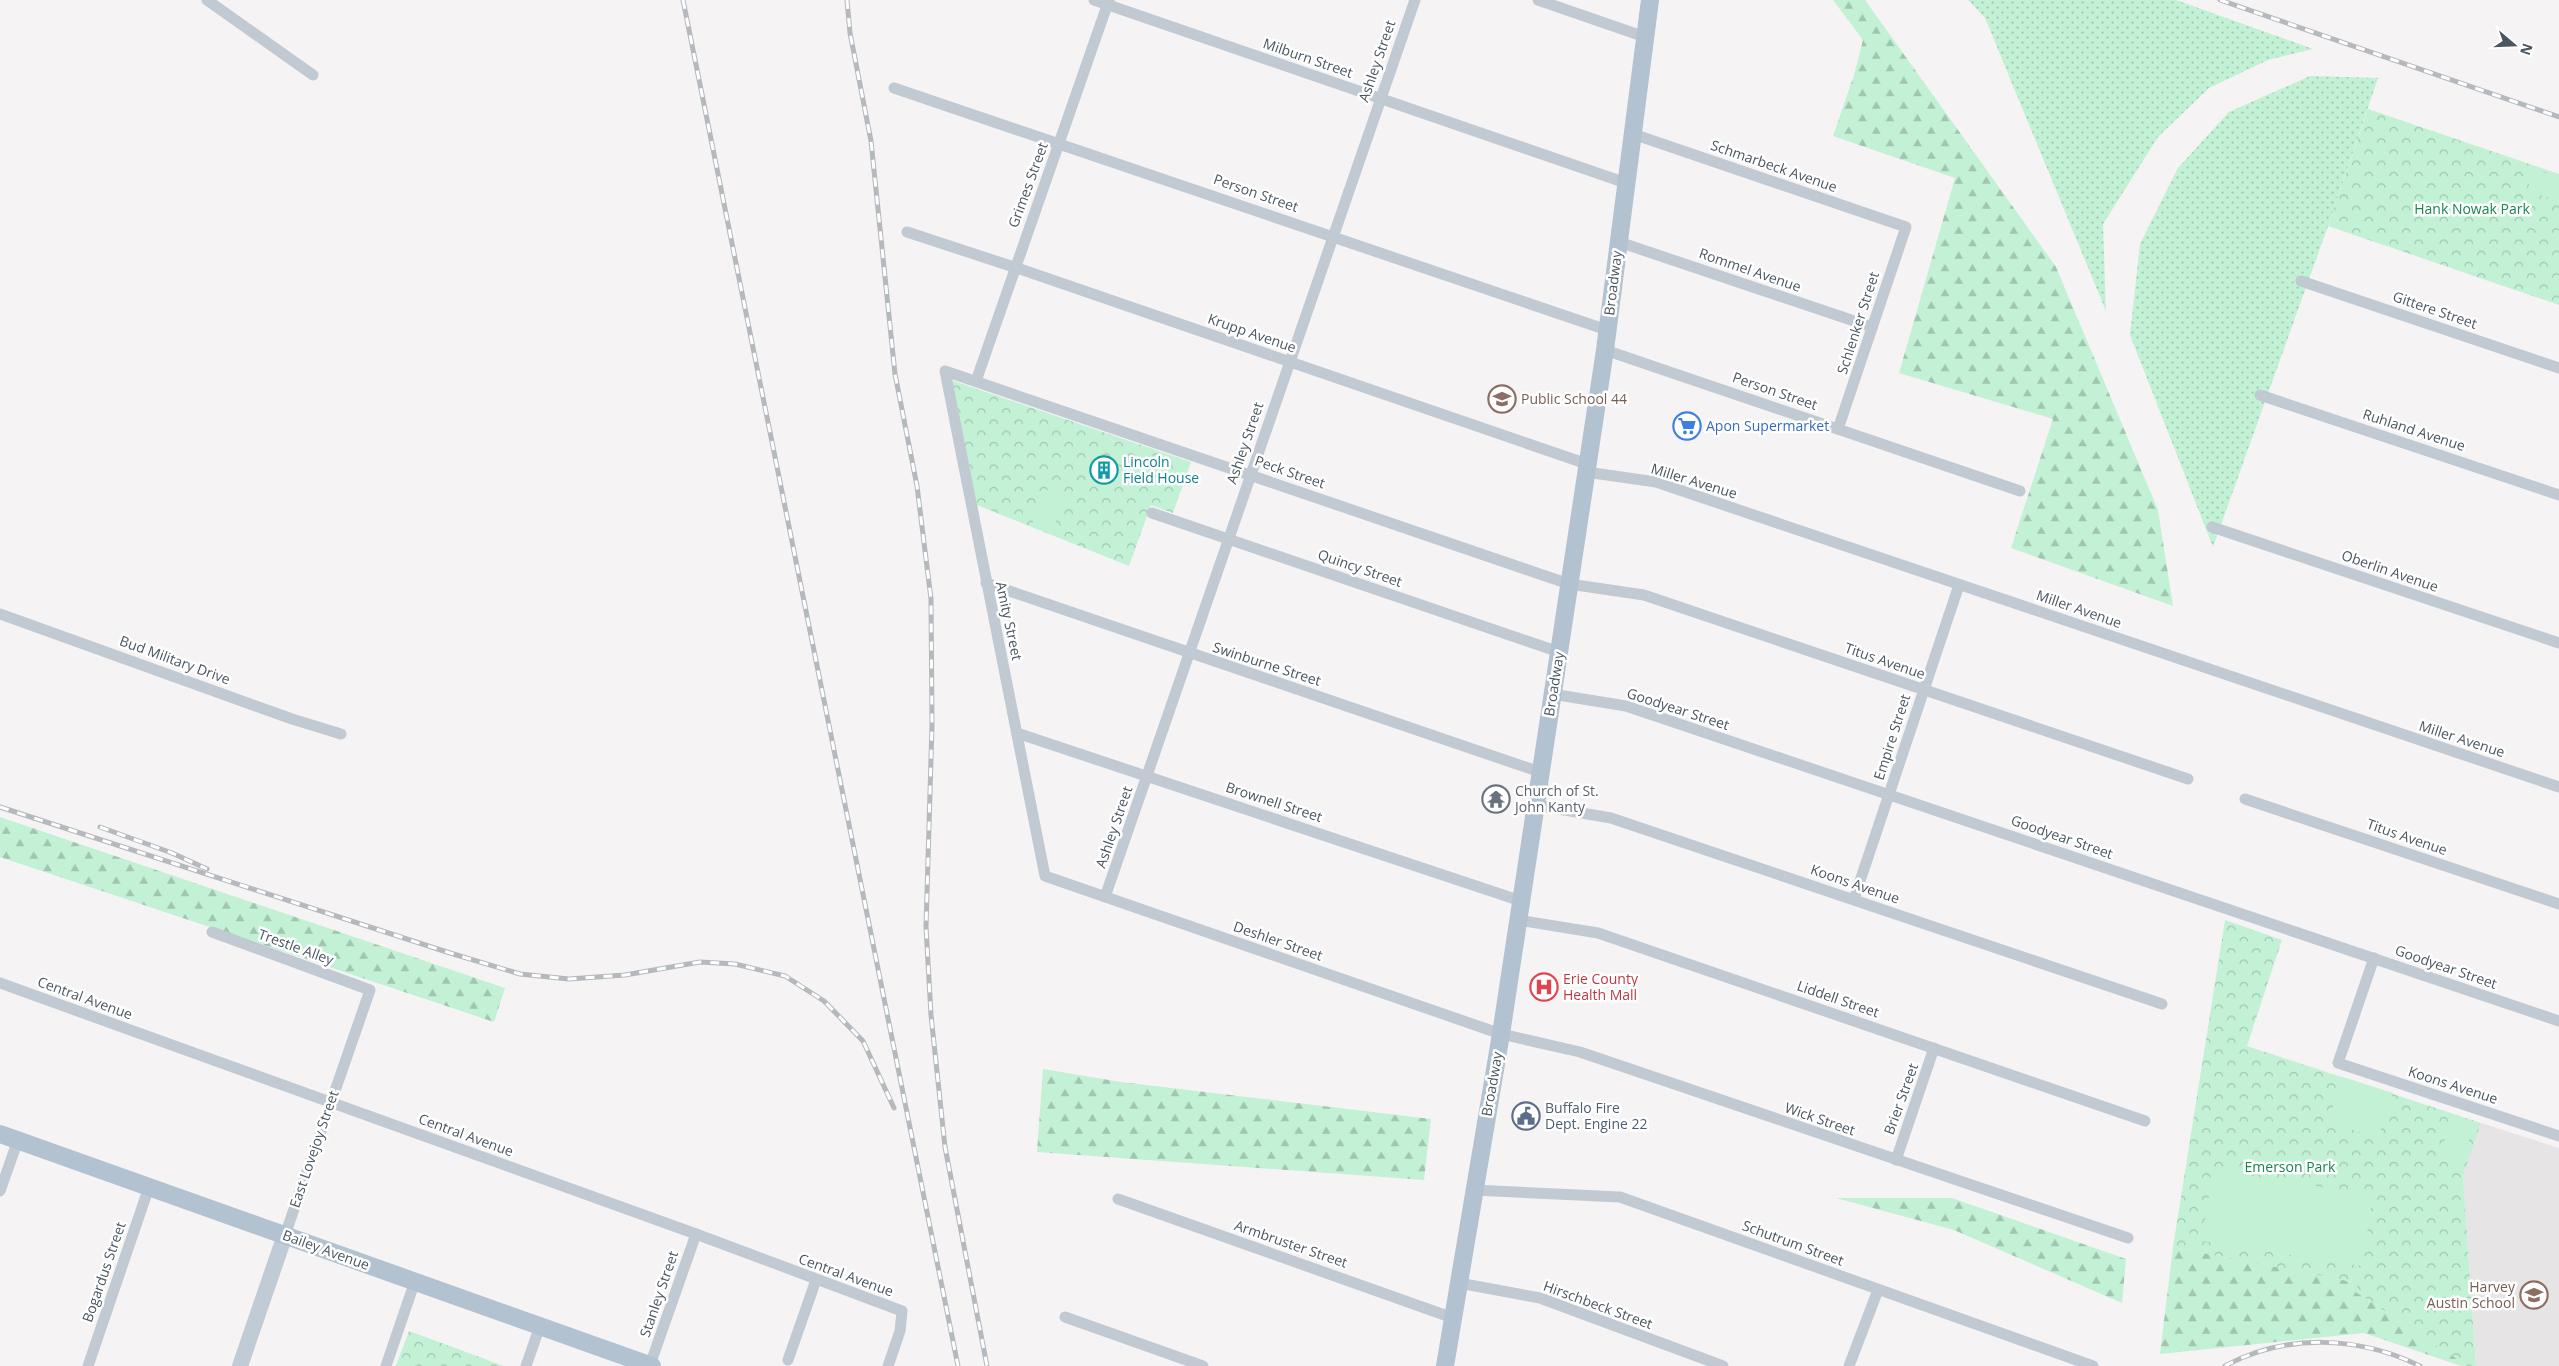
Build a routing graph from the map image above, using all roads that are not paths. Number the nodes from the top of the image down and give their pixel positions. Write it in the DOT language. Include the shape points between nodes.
graph roads {
  1 [pos="207,0"];
  2 [pos="1094,0"];
  3 [pos="1415,0"];
  4 [pos="1538,0"];
  5 [pos="1650,0"];
  6 [pos="1109,2"];
  7 [pos="1645,37"];
  8 [pos="313,75"];
  9 [pos="894,88"];
  10 [pos="1380,98"];
  11 [pos="1632,134"];
  12 [pos="1059,142"];
  13 [pos="1626,183"];
  14 [pos="1906,227"];
  15 [pos="907,232"];
  16 [pos="1332,235"];
  17 [pos="1619,242"];
  18 [pos="1014,267"];
  19 [pos="2301,281"];
  20 [pos="1872,326"];
  21 [pos="1607,330"];
  22 [pos="1604,350"];
  23 [pos="1288,361"];
  24 [pos="2559,368"];
  25 [pos="945,371"];
  26 [pos="976,381"];
  27 [pos="2260,395"];
  28 [pos="1838,429"];
  29 [pos="1587,468"];
  30 [pos="1250,475"];
  31 [pos="2020,491"];
  32 [pos="2559,495"];
  33 [pos="1152,513"];
  34 [pos="2212,527"];
  35 [pos="1228,539"];
  36 [pos="986,583"];
  37 [pos="1569,584"];
  38 [pos="1960,585"];
  39 [pos="0,614"];
  40 [pos="2559,643"];
  41 [pos="1559,652"];
  42 [pos="1188,653"];
  43 [pos="1923,690"];
  44 [pos="1552,694"];
  45 [pos="1017,733"];
  46 [pos="341,734"];
  47 [pos="1540,772"];
  48 [pos="1147,776"];
  49 [pos="2188,779"];
  50 [pos="2559,787"];
  51 [pos="1888,795"];
  52 [pos="2245,798"];
  53 [pos="1535,805"];
  54 [pos="1045,876"];
  55 [pos="1105,897"];
  56 [pos="1854,900"];
  57 [pos="1521,901"];
  58 [pos="2559,904"];
  59 [pos="1518,920"];
  60 [pos="212,932"];
  61 [pos="2374,958"];
  62 [pos="0,983"];
  63 [pos="370,990"];
  64 [pos="2162,1004"];
  65 [pos="2559,1021"];
  66 [pos="1501,1034"];
  67 [pos="1934,1048"];
  68 [pos="330,1102"];
  69 [pos="2145,1120"];
  70 [pos="0,1134"];
  71 [pos="2559,1136"];
  72 [pos="18,1140"];
  73 [pos="1896,1160"];
  74 [pos="149,1187"];
  75 [pos="1474,1190"];
  76 [pos="0,1191"];
  77 [pos="1118,1199"];
  78 [pos="696,1234"];
  79 [pos="285,1235"];
  80 [pos="2128,1238"];
  81 [pos="816,1280"];
  82 [pos="415,1282"];
  83 [pos="1459,1283"];
  84 [pos="1878,1290"];
  85 [pos="1065,1317"];
  86 [pos="1453,1318"];
  87 [pos="540,1326"];
  88 [pos="788,1360"];
  89 [pos="88,1366"];
  90 [pos="240,1366"];
  91 [pos="386,1366"];
  92 [pos="526,1366"];
  93 [pos="651,1366"];
  94 [pos="888,1366"];
  95 [pos="1203,1366"];
  96 [pos="1445,1366"];
  97 [pos="1723,1366"];
  98 [pos="1849,1366"];
  99 [pos="2093,1366"];
  1 -- 8 [label="street"];
  2 -- 6 [label="street, Milburn Street"];
  3 -- 10 [label="street, Ashley Street"];
  4 -- 7 [label="street"];
  5 -- 7 [label="main road, Broadway"];
  6 -- 10 [label="street, Milburn Street"];
  6 -- 12 [label="street, Grimes Street"];
  7 -- 11 [label="main road, Broadway"];
  9 -- 12 [label="street, Person Street"];
  10 -- 13 [label="street, Milburn Street"];
  10 -- 16 [label="street, Ashley Street"];
  11 -- 13 [label="main road, Broadway"];
  11 -- 14 [label="street, Schmarbeck Avenue"];
  12 -- 16 [label="street, Person Street"];
  12 -- 18 [label="street, Grimes Street"];
  13 -- 17 [label="main road, Broadway"];
  14 -- 20 [label="street, Schlenker Street"];
  15 -- 18 [label="street, Krupp Avenue"];
  16 -- 21 [label="street, Person Street"];
  16 -- 23 [label="street, Ashley Street"];
  17 -- 20 [label="street, Rommel Avenue"];
  17 -- 21 [label="main road, Broadway"];
  18 -- 23 [label="street, Krupp Avenue"];
  18 -- 26 [label="street, Grimes Street"];
  19 -- 24 [label="street, Gittere Street"];
  20 -- 28 [label="street, Schlenker Street"];
  21 -- 22 [label="main road, Broadway"];
  22 -- 28 [label="street, Person Street"];
  22 -- 29 [label="main road, Broadway"];
  23 -- 29 [label="street, Krupp Avenue"];
  23 -- 30 [label="street, Ashley Street"];
  25 -- 26 [label="street, Peck Street"];
  25 -- 36 [label="street, Amity Street"];
  26 -- 30 [label="street, Peck Street"];
  27 -- 32 [label="street, Ruhland Avenue"];
  28 -- 31 [label="street, Person Street"];
  29 -- 37 [label="main road, Broadway"];
  29 -- 38 [label="street, Miller Avenue" via="1656,482"];
  30 -- 35 [label="street, Ashley Street"];
  30 -- 37 [label="street, Peck Street"];
  33 -- 35 [label="street, Quincy Street"];
  34 -- 40 [label="street, Oberlin Avenue"];
  35 -- 41 [label="street, Quincy Street"];
  35 -- 42 [label="street, Ashley Street"];
  36 -- 42 [label="street, Swinburne Street"];
  36 -- 45 [label="street, Amity Street"];
  37 -- 41 [label="main road, Broadway"];
  37 -- 43 [label="street, Titus Avenue" via="1644,595"];
  38 -- 43 [label="street, Empire Street"];
  38 -- 50 [label="street, Miller Avenue"];
  39 -- 46 [label="street, Bud Military Drive"];
  41 -- 44 [label="main road, Broadway"];
  42 -- 47 [label="street, Swinburne Street"];
  42 -- 48 [label="street, Ashley Street"];
  43 -- 49 [label="street, Titus Avenue"];
  43 -- 51 [label="street, Empire Street"];
  44 -- 47 [label="main road, Broadway"];
  44 -- 51 [label="street, Goodyear Street" via="1626,706"];
  45 -- 48 [label="street, Brownell Street"];
  45 -- 54 [label="street, Amity Street"];
  47 -- 53 [label="main road, Broadway"];
  48 -- 55 [label="street, Ashley Street"];
  48 -- 57 [label="street, Brownell Street"];
  51 -- 56 [label="street, Empire Street"];
  51 -- 61 [label="street, Goodyear Street"];
  52 -- 58 [label="street, Titus Avenue"];
  53 -- 56 [label="street, Koons Avenue" via="1611,818"];
  53 -- 57 [label="main road, Broadway"];
  54 -- 55 [label="street, Deshler Street"];
  55 -- 66 [label="street, Deshler Street"];
  56 -- 64 [label="street, Koons Avenue"];
  57 -- 59 [label="main road, Broadway"];
  59 -- 66 [label="main road, Broadway"];
  59 -- 67 [label="street, Liddell Street" via="1598,933"];
  60 -- 63 [label="street, Trestle Alley"];
  61 -- 65 [label="street, Goodyear Street"];
  61 -- 71 [label="street, Koons Avenue" via="2338,1063"];
  62 -- 68 [label="street, Central Avenue"];
  63 -- 68 [label="street, East Lovejoy Street"];
  66 -- 73 [label="street, Wick Street" via="1580,1052"];
  66 -- 75 [label="main road, Broadway"];
  67 -- 69 [label="street, Liddell Street"];
  67 -- 73 [label="street, Brier Street"];
  68 -- 78 [label="street, Central Avenue"];
  68 -- 79 [label="street, East Lovejoy Street"];
  70 -- 72 [label="main road, Bailey Avenue"];
  72 -- 74 [label="main road, Bailey Avenue"];
  72 -- 76 [label="street"];
  73 -- 80 [label="street, Wick Street"];
  74 -- 79 [label="main road, Bailey Avenue"];
  74 -- 89 [label="street, Bogardus Street"];
  75 -- 83 [label="main road, Broadway"];
  75 -- 84 [label="street, Schutrum Street" via="1620,1197"];
  77 -- 86 [label="street, Armbruster Street"];
  78 -- 81 [label="street, Central Avenue"];
  78 -- 93 [label="street, Stanley Street"];
  79 -- 82 [label="main road, Bailey Avenue"];
  79 -- 90 [label="street, East Lovejoy Street"];
  81 -- 88 [label="street"];
  81 -- 94 [label="street, Central Avenue" via="902,1311 900,1331"];
  82 -- 87 [label="main road, Bailey Avenue"];
  82 -- 91 [label="street"];
  83 -- 86 [label="main road, Broadway"];
  83 -- 97 [label="street, Hirschbeck Street" via="1540,1298"];
  84 -- 98 [label="street"];
  84 -- 99 [label="street, Schutrum Street"];
  85 -- 95 [label="street"];
  86 -- 96 [label="main road, Broadway"];
  87 -- 92 [label="street"];
  87 -- 93 [label="main road, Bailey Avenue"];
}
